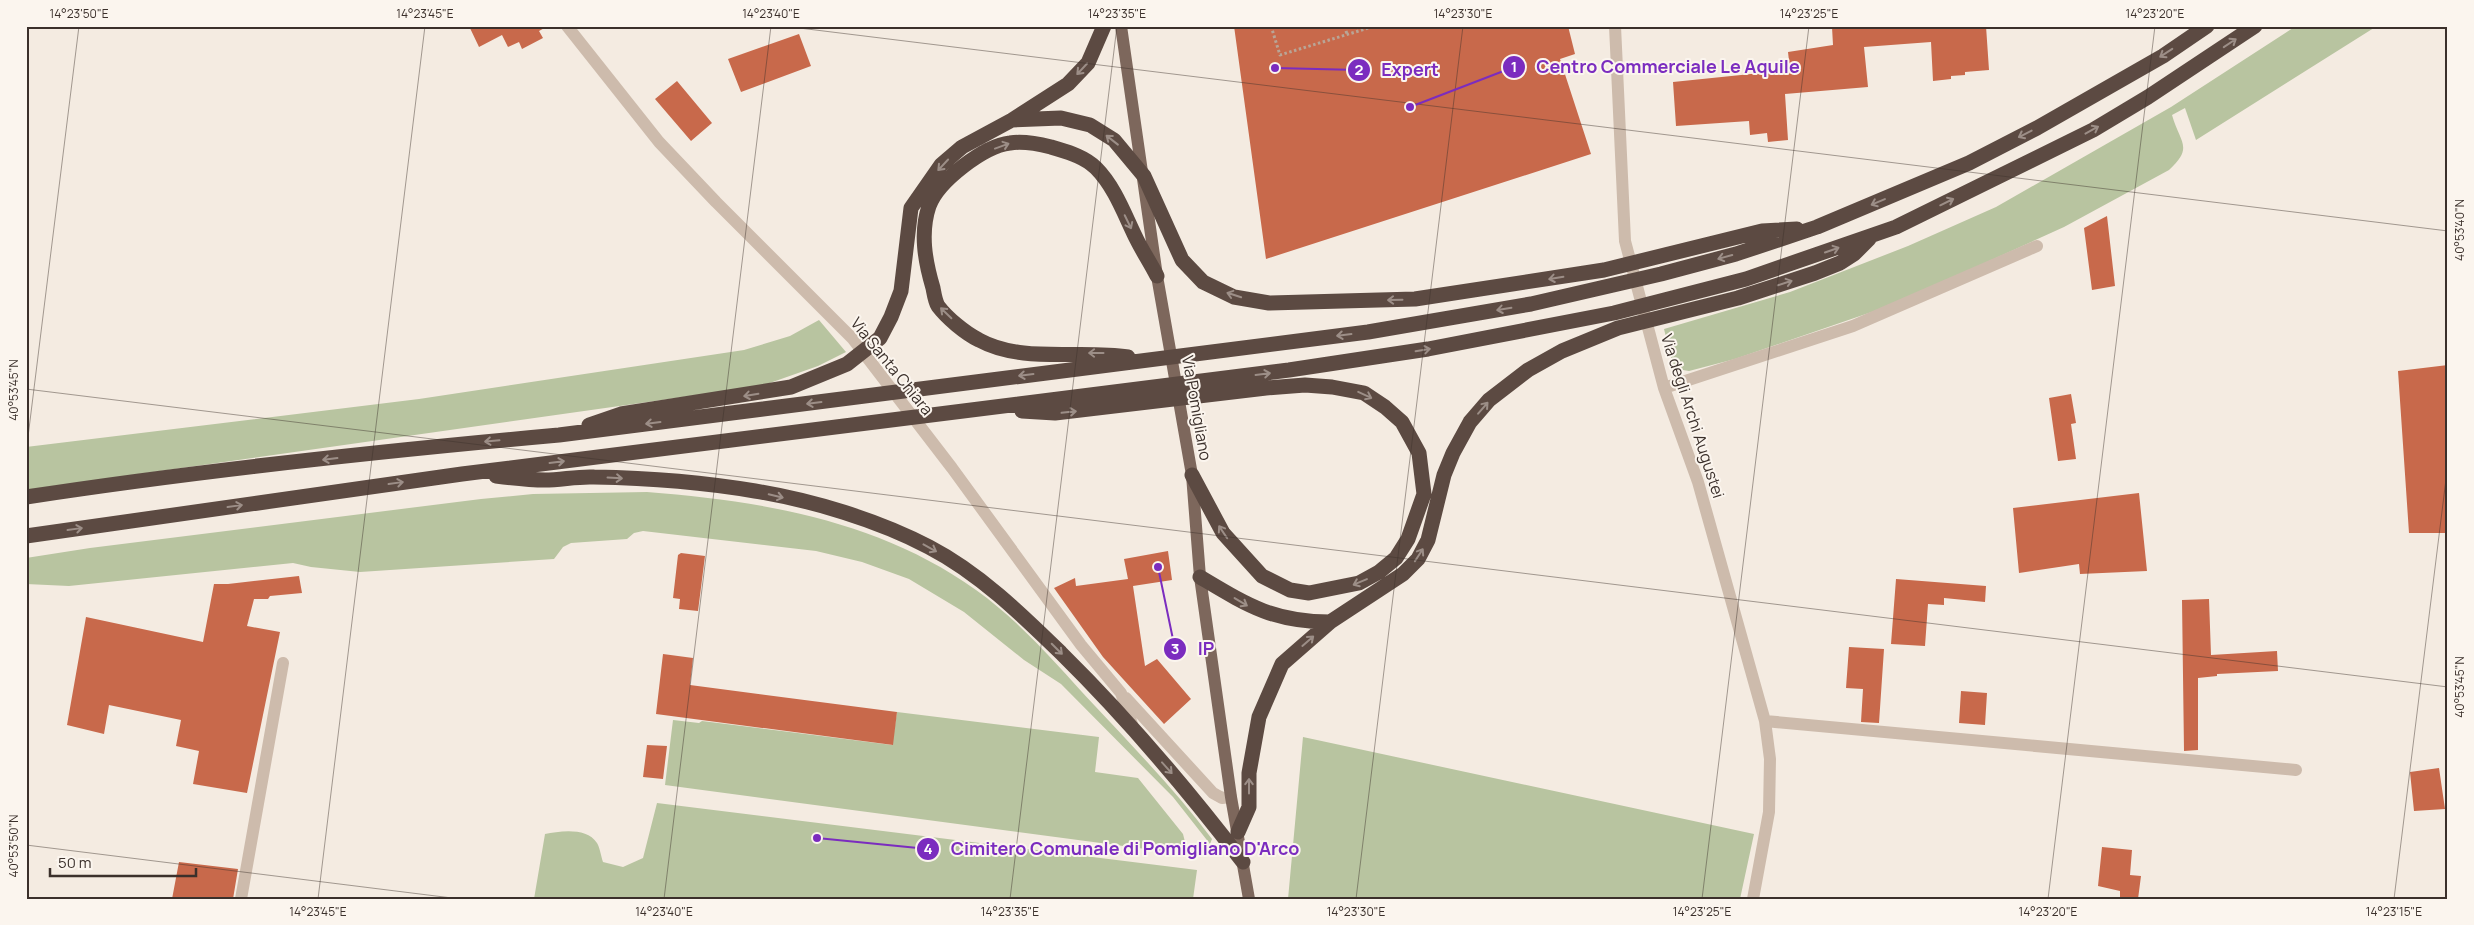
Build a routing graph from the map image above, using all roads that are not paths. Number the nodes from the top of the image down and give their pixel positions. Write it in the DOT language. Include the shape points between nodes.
graph roads {
  1 [pos="567,26"];
  2 [pos="1104,26"];
  3 [pos="1121,26"];
  4 [pos="1615,26"];
  5 [pos="2207,26"];
  6 [pos="2255,26"];
  7 [pos="1012,120"];
  8 [pos="1144,176"];
  9 [pos="1817,227"];
  10 [pos="2036,246"];
  11 [pos="1158,276"];
  12 [pos="1669,307"];
  13 [pos="1144,360"];
  14 [pos="1664,388"];
  15 [pos="1138,397"];
  16 [pos="559,435"];
  17 [pos="462,474"];
  18 [pos="1192,475"];
  19 [pos="26,496"];
  20 [pos="26,536"];
  21 [pos="1200,577"];
  22 [pos="1330,622"];
  23 [pos="283,664"];
  24 [pos="1121,693"];
  25 [pos="1765,721"];
  26 [pos="1135,732"];
  27 [pos="2296,770"];
  28 [pos="1231,797"];
  29 [pos="1238,832"];
  30 [pos="1243,862"];
  31 [pos="241,899"];
  32 [pos="1249,899"];
  33 [pos="1753,899"];
  1 -- 24 [label="street, Via Santa Chiara" via="659,142 854,339 1081,645"];
  2 -- 7 [label="highway, one-way" via="1088,63 1075,77"];
  3 -- 8 [label="main road, Via Pomigliano"];
  4 -- 14 [label="street, Via degli Archi Augustei" via="1625,241"];
  5 -- 9 [label="highway, one-way" via="2163,56 2037,128 1969,163"];
  12 -- 6 [label="highway, one-way" via="1871,237 2011,172 2093,130"];
  8 -- 7 [label="highway, one-way" via="1114,140 1090,125 1060,118"];
  7 -- 16 [label="highway, one-way" via="962,146 941,165 911,208 900,291 891,318 880,338 847,364 790,387 621,414"];
  9 -- 8 [label="highway, one-way" via="1762,231 1604,270 1415,299 1269,302 1234,297 1203,282 1182,260"];
  8 -- 11 [label="main road, Via Pomigliano"];
  9 -- 13 [label="highway, one-way" via="1736,254 1531,304 1368,332"];
  10 -- 14 [label="street" via="1852,326"];
  13 -- 11 [label="highway, one-way" via="1106,353 1038,354 1009,350 979,340 938,305 925,257 923,230 930,204 943,183 960,169 982,153 1010,142 1039,144 1076,155 1096,168 1112,190"];
  11 -- 18 [label="main road, Via Pomigliano"];
  15 -- 12 [label="highway, one-way" via="1214,380 1428,349 1614,313"];
  22 -- 12 [label="highway, one-way" via="1403,574 1418,558 1428,540 1444,475 1470,422 1489,400 1528,370 1562,351"];
  13 -- 16 [label="highway, one-way"];
  14 -- 25 [label="street, Via degli Archi Augustei" via="1698,482"];
  17 -- 15 [label="highway, one-way" via="986,408 1055,413"];
  15 -- 18 [label="highway, one-way" via="1214,396 1305,385 1364,393 1402,422 1419,453 1424,494 1408,539 1396,558 1359,584 1309,593 1290,590 1262,576 1223,533"];
  16 -- 19 [label="highway, one-way"];
  20 -- 17 [label="highway, one-way"];
  17 -- 26 [label="highway, one-way" via="545,480 593,476 684,482 756,491 875,523 930,547 987,585 1033,625"];
  18 -- 21 [label="main road, Via Pomigliano"];
  21 -- 22 [label="highway, one-way" via="1251,607 1275,616"];
  21 -- 28 [label="main road, Via Pomigliano"];
  29 -- 22 [label="highway, one-way" via="1249,807 1249,772 1259,717 1268,693 1282,664"];
  23 -- 31 [label="street"];
  24 -- 26 [label="street, Via Santa Chiara"];
  24 -- 28 [label="street" via="1208,789 1222,798"];
  25 -- 27 [label="street"];
  25 -- 33 [label="street, Via degli Archi Augustei" via="1770,759 1770,812"];
  26 -- 30 [label="highway, one-way" via="1191,793"];
  28 -- 29 [label="main road, Via Pomigliano"];
  29 -- 30 [label="main road, Via Pomigliano"];
  30 -- 32 [label="main road, Via Pomigliano"];
}
